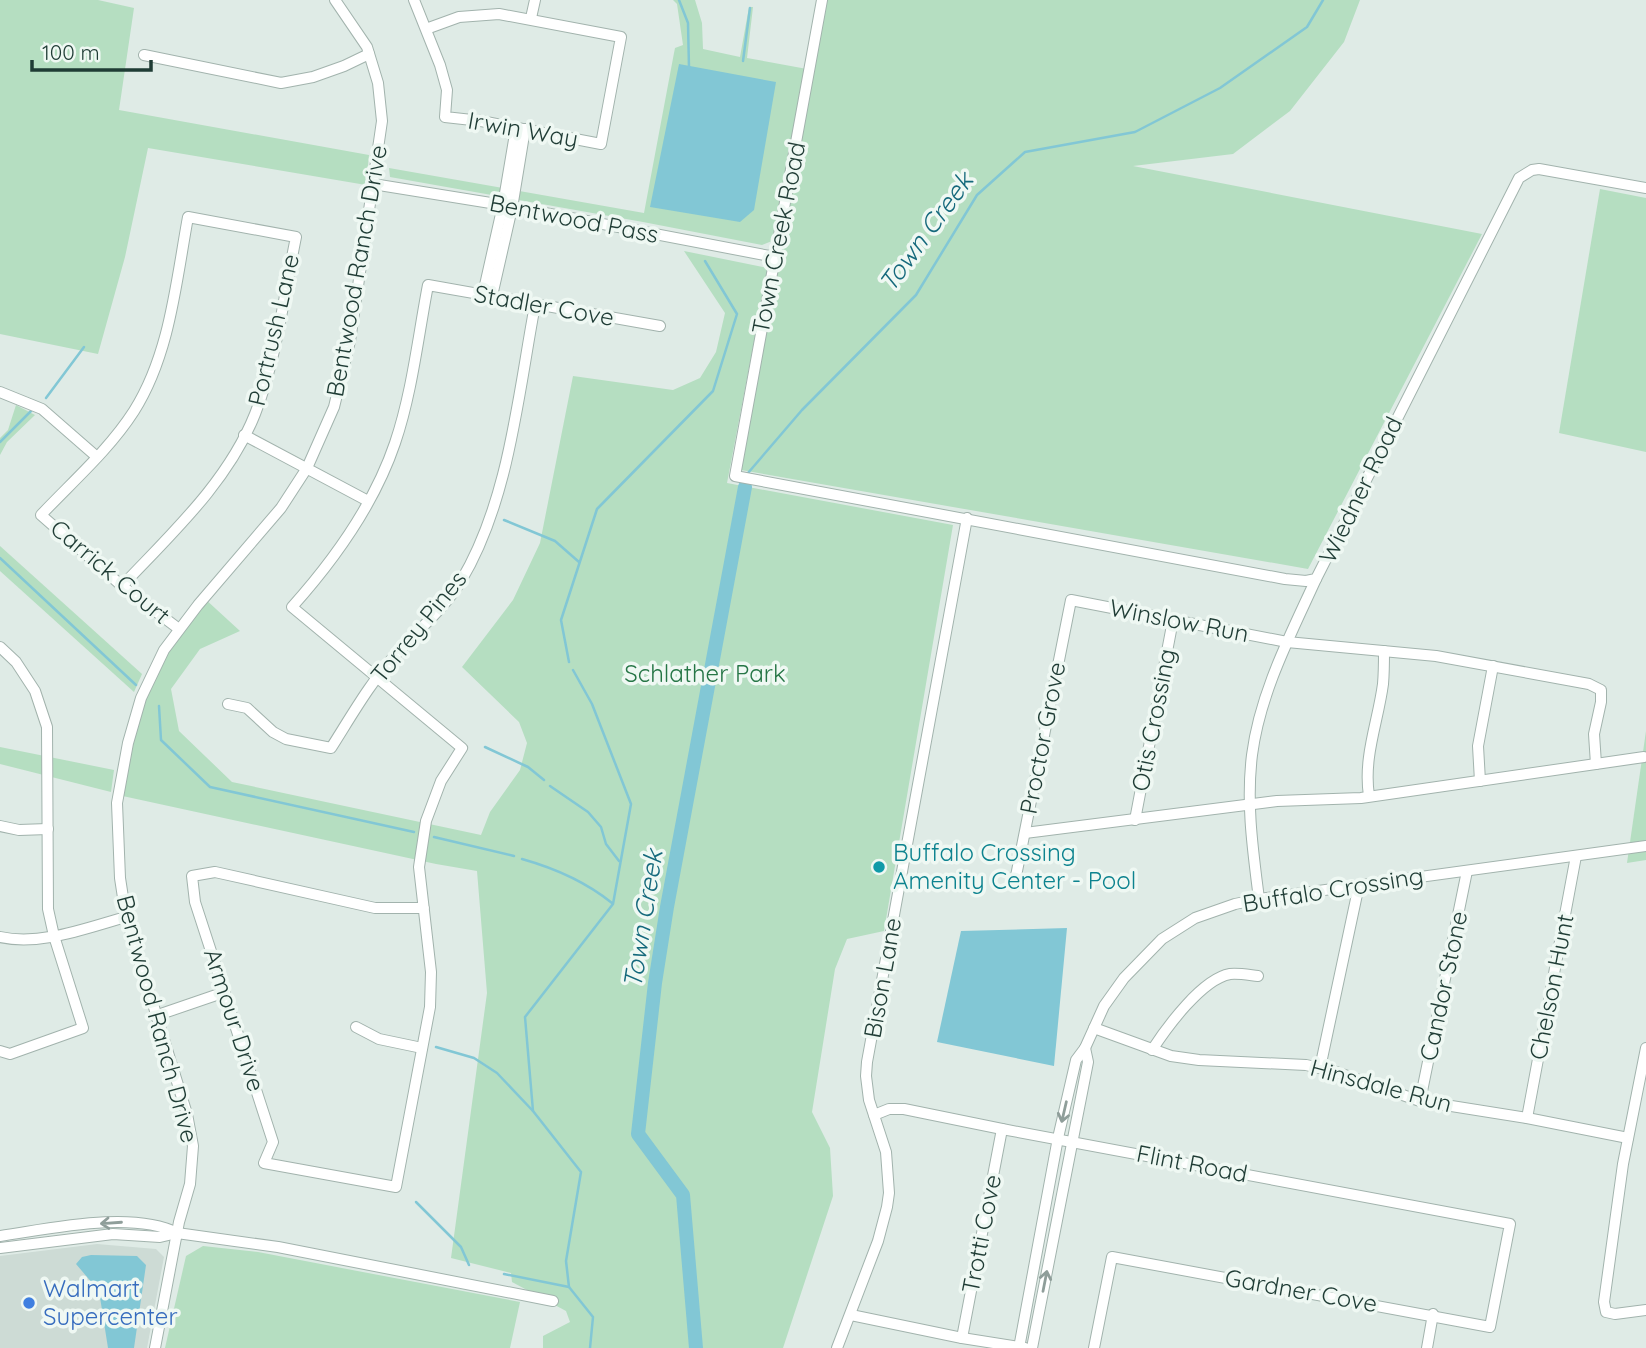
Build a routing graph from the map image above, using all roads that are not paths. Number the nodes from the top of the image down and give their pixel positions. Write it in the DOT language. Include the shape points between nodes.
graph roads {
  1 [pos="335,0"];
  2 [pos="414,0"];
  3 [pos="535,0"];
  4 [pos="822,0"];
  5 [pos="531,18"];
  6 [pos="426,29"];
  7 [pos="369,54"];
  8 [pos="144,55"];
  9 [pos="520,128"];
  10 [pos="373,184"];
  11 [pos="1646,188"];
  12 [pos="508,207"];
  13 [pos="775,257"];
  14 [pos="488,295"];
  15 [pos="535,305"];
  16 [pos="660,326"];
  17 [pos="0,392"];
  18 [pos="244,435"];
  19 [pos="97,457"];
  20 [pos="307,468"];
  21 [pos="735,476"];
  22 [pos="369,501"];
  23 [pos="967,519"];
  24 [pos="1316,579"];
  25 [pos="122,586"];
  26 [pos="1070,600"];
  27 [pos="1173,620"];
  28 [pos="179,629"];
  29 [pos="1287,642"];
  30 [pos="0,647"];
  31 [pos="1384,651"];
  32 [pos="1493,667"];
  33 [pos="377,677"];
  34 [pos="228,704"];
  35 [pos="1644,757"];
  36 [pos="1596,765"];
  37 [pos="1480,781"];
  38 [pos="1369,796"];
  39 [pos="1250,805"];
  40 [pos="1135,820"];
  41 [pos="0,826"];
  42 [pos="48,828"];
  43 [pos="1025,833"];
  44 [pos="1646,846"];
  45 [pos="1576,856"];
  46 [pos="1467,871"];
  47 [pos="1016,876"];
  48 [pos="1359,885"];
  49 [pos="1259,899"];
  50 [pos="424,908"];
  51 [pos="125,917"];
  52 [pos="54,936"];
  53 [pos="0,937"];
  54 [pos="1258,976"];
  55 [pos="225,992"];
  56 [pos="155,1016"];
  57 [pos="356,1027"];
  58 [pos="1094,1028"];
  59 [pos="422,1048"];
  60 [pos="1085,1048"];
  61 [pos="1646,1048"];
  62 [pos="1152,1050"];
  63 [pos="0,1051"];
  64 [pos="1320,1068"];
  65 [pos="1420,1101"];
  66 [pos="874,1115"];
  67 [pos="1527,1118"];
  68 [pos="1002,1129"];
  69 [pos="1058,1138"];
  70 [pos="1628,1138"];
  71 [pos="1071,1141"];
  72 [pos="177,1233"];
  73 [pos="0,1236"];
  74 [pos="0,1248"];
  75 [pos="553,1301"];
  76 [pos="1646,1310"];
  77 [pos="1433,1314"];
  78 [pos="850,1315"];
  79 [pos="1490,1326"];
  80 [pos="962,1338"];
  81 [pos="155,1348"];
  82 [pos="837,1348"];
  83 [pos="1021,1348"];
  84 [pos="1032,1348"];
  85 [pos="1094,1348"];
  86 [pos="1427,1348"];
  1 -- 7 [label="street, Bentwood Ranch Drive"];
  2 -- 6 [label="street"];
  3 -- 5 [label="street"];
  4 -- 13 [label="street, Town Creek Road"];
  5 -- 6 [label="street" via="479,14"];
  5 -- 9 [label="street, Irwin Way" via="621,37 601,144"];
  6 -- 9 [label="street, Irwin Way" via="447,90 445,117"];
  7 -- 8 [label="street" via="344,66 281,83"];
  7 -- 10 [label="street, Bentwood Ranch Drive" via="382,121"];
  9 -- 12 [label="street"];
  10 -- 12 [label="street, Bentwood Pass"];
  10 -- 20 [label="street, Bentwood Ranch Drive" via="350,341 334,407"];
  11 -- 24 [label="street, Wiedner Road" via="1539,169 1520,178"];
  12 -- 13 [label="street, Bentwood Pass"];
  12 -- 14 [label="street"];
  13 -- 21 [label="street, Town Creek Road"];
  14 -- 15 [label="street, Stadler Cove"];
  14 -- 22 [label="street, Stadler Cove" via="428,285 395,444"];
  15 -- 16 [label="street, Stadler Cove"];
  15 -- 33 [label="street, Torrey Pines" via="505,466 477,552 433,618"];
  17 -- 19 [label="street" via="42,409"];
  18 -- 19 [label="street, Portrush Lane" via="267,379 296,237 188,217 163,346 150,381 133,412"];
  18 -- 20 [label="street"];
  18 -- 25 [label="street, Portrush Lane" via="211,488"];
  19 -- 25 [label="street, Carrick Court" via="41,515"];
  20 -- 22 [label="street"];
  20 -- 28 [label="street, Bentwood Ranch Drive" via="281,508"];
  21 -- 23 [label="street, Wiedner Road"];
  22 -- 33 [label="street" via="324,571 292,607"];
  23 -- 24 [label="street, Wiedner Road" via="1285,579"];
  23 -- 66 [label="street, Bison Lane" via="867,1062"];
  24 -- 29 [label="street"];
  25 -- 28 [label="street, Carrick Court"];
  26 -- 27 [label="street, Winslow Run"];
  26 -- 43 [label="street, Proctor Grove"];
  27 -- 29 [label="street, Winslow Run"];
  27 -- 40 [label="street, Otis Crossing"];
  28 -- 51 [label="street, Bentwood Ranch Drive" via="141,698 128,743 117,803"];
  29 -- 31 [label="street, Winslow Run"];
  29 -- 39 [label="street" via="1252,754"];
  30 -- 42 [label="street" via="35,691 47,727"];
  31 -- 32 [label="street, Winslow Run"];
  31 -- 38 [label="street" via="1383,683 1367,759"];
  32 -- 36 [label="street, Winslow Run" via="1601,690 1594,734"];
  32 -- 37 [label="street" via="1478,746"];
  33 -- 34 [label="street, Torrey Pines" via="331,748 286,739 247,708"];
  33 -- 50 [label="street" via="462,748 441,781 426,821 419,867"];
  35 -- 36 [label="street"];
  36 -- 37 [label="street"];
  37 -- 38 [label="street"];
  38 -- 39 [label="street"];
  39 -- 40 [label="street"];
  39 -- 49 [label="street"];
  40 -- 43 [label="street"];
  41 -- 42 [label="street"];
  42 -- 52 [label="street" via="48,909"];
  43 -- 47 [label="street, Proctor Grove"];
  44 -- 45 [label="street, Buffalo Crossing"];
  45 -- 46 [label="street, Buffalo Crossing"];
  45 -- 67 [label="street, Chelson Hunt"];
  46 -- 48 [label="street, Buffalo Crossing"];
  46 -- 65 [label="street, Candor Stone"];
  48 -- 49 [label="street, Buffalo Crossing"];
  48 -- 64 [label="street"];
  49 -- 58 [label="street, Buffalo Crossing" via="1195,918 1162,939 1124,978"];
  50 -- 55 [label="street, Armour Drive" via="375,908 215,872 192,876 195,902"];
  50 -- 59 [label="street" via="431,972"];
  51 -- 52 [label="street"];
  51 -- 56 [label="street, Bentwood Ranch Drive"];
  52 -- 53 [label="street"];
  52 -- 63 [label="street" via="83,1028 10,1054"];
  54 -- 62 [label="street" via="1229,974 1205,987 1183,1007"];
  55 -- 56 [label="street"];
  55 -- 59 [label="street, Armour Drive" via="273,1142 264,1163 396,1187"];
  56 -- 72 [label="street, Bentwood Ranch Drive" via="193,1146 190,1184"];
  57 -- 59 [label="street" via="379,1039"];
  58 -- 60 [label="street, Buffalo Crossing"];
  58 -- 62 [label="street, Hinsdale Run"];
  60 -- 69 [label="street, Buffalo Crossing, one-way" via="1076,1060"];
  60 -- 71 [label="street, Buffalo Crossing" via="1088,1062"];
  61 -- 70 [label="street"];
  62 -- 64 [label="street, Hinsdale Run" via="1199,1060"];
  64 -- 65 [label="street, Hinsdale Run"];
  65 -- 67 [label="street, Hinsdale Run"];
  66 -- 68 [label="street, Flint Road" via="904,1109"];
  66 -- 78 [label="street, Bison Lane" via="886,1152 887,1207"];
  67 -- 70 [label="street, Hinsdale Run"];
  68 -- 69 [label="street, Flint Road"];
  68 -- 80 [label="street, Trotti Cove"];
  69 -- 71 [label="street, Flint Road"];
  69 -- 83 [label="street, Buffalo Crossing"];
  70 -- 76 [label="street" via="1604,1302 1606,1312 1615,1314"];
  71 -- 79 [label="street, Flint Road" via="1510,1224"];
  84 -- 71 [label="street, Buffalo Crossing, one-way"];
  72 -- 73 [label="street, one-way" via="163,1226 131,1222"];
  72 -- 74 [label="street" via="160,1237 113,1234"];
  72 -- 75 [label="street" via="278,1247"];
  72 -- 81 [label="street, Bentwood Ranch Drive"];
  77 -- 79 [label="street, Gardner Cove"];
  77 -- 85 [label="street, Gardner Cove" via="1112,1256"];
  77 -- 86 [label="street"];
  78 -- 80 [label="street"];
  78 -- 82 [label="street, Bison Lane"];
  80 -- 83 [label="street"];
}
